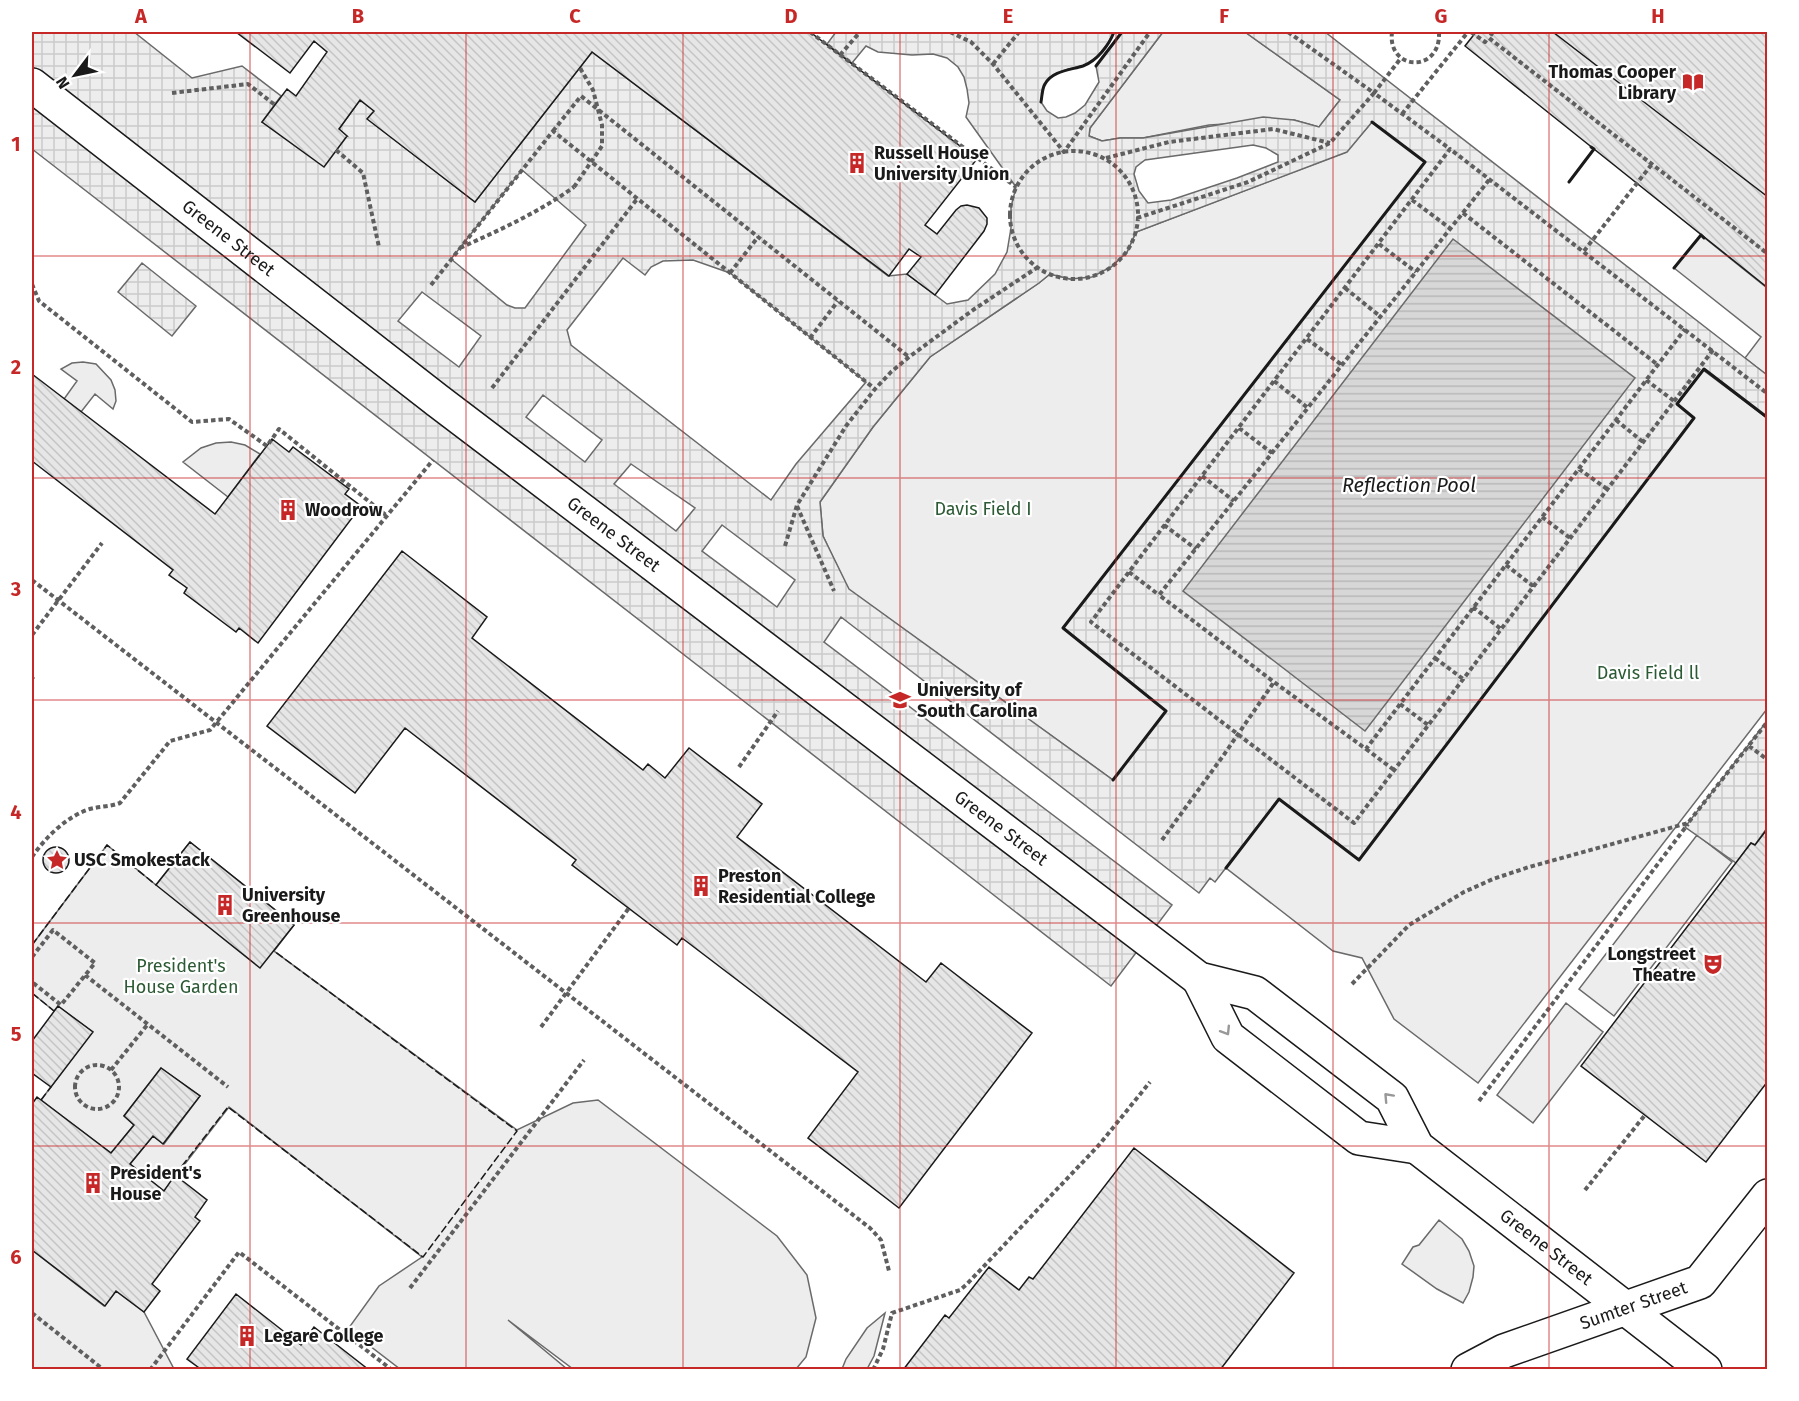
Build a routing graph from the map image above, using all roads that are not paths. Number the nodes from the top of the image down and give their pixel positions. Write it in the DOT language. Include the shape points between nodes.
graph roads {
  1 [pos="32,86"];
  2 [pos="1199,979"];
  3 [pos="1417,1147"];
  4 [pos="1767,1196"];
  5 [pos="1627,1309"];
  6 [pos="1468,1370"];
  7 [pos="1705,1370"];
  1 -- 2 [label="street, Greene Street" via="438,401"];
  3 -- 2 [label="street, Greene Street, one-way" via="1392,1098 1256,993"];
  2 -- 3 [label="street, Greene Street, one-way" via="1228,1037 1359,1138"];
  3 -- 5 [label="street, Greene Street"];
  4 -- 5 [label="street, Sumter Street" via="1700,1282"];
  5 -- 6 [label="street, Sumter Street" via="1504,1351"];
  5 -- 7 [label="street, Greene Street"];
}
